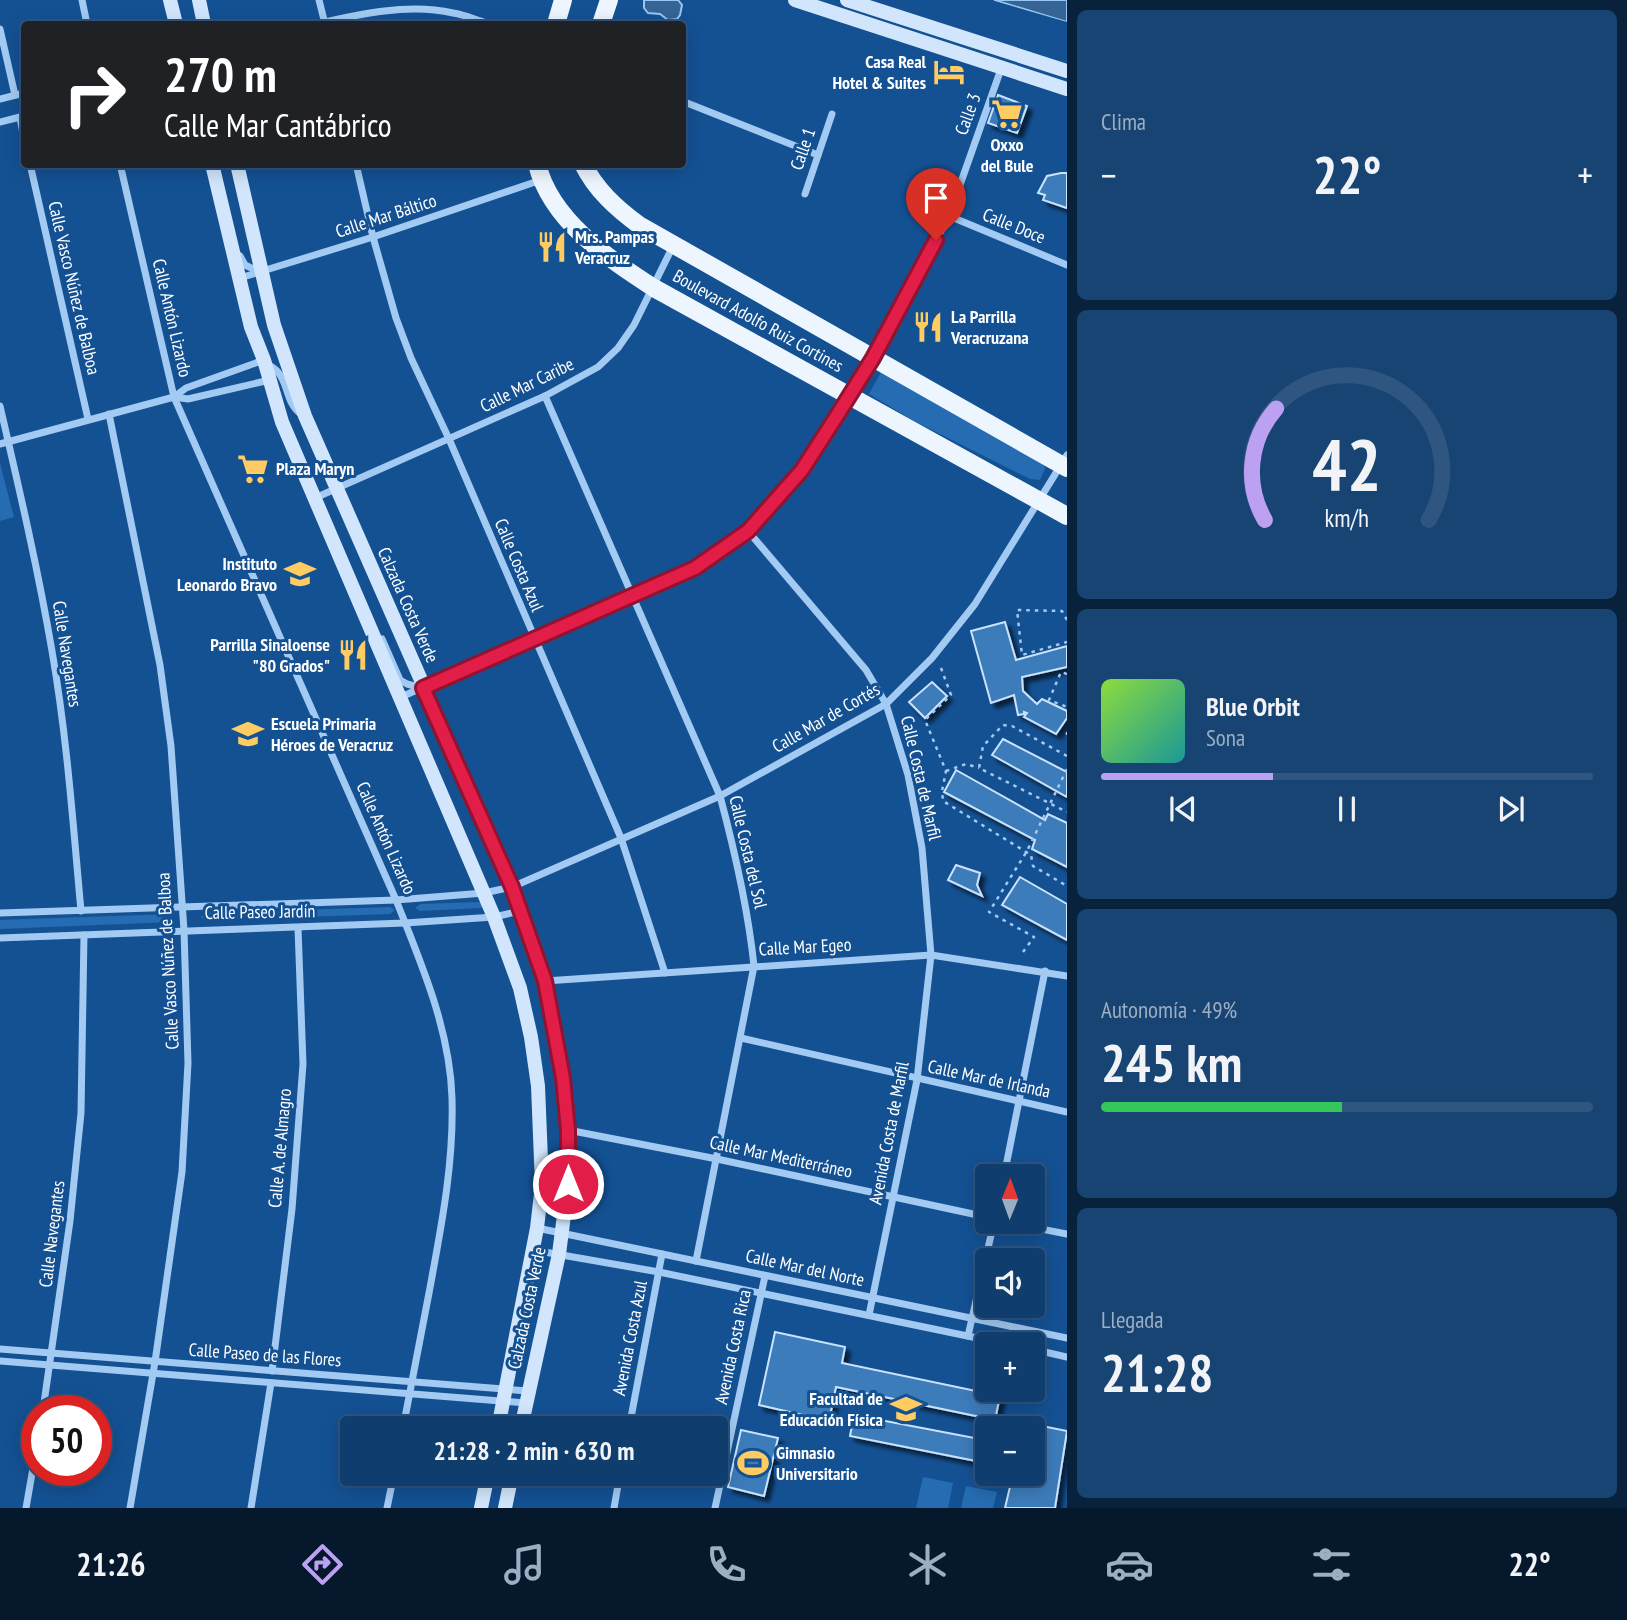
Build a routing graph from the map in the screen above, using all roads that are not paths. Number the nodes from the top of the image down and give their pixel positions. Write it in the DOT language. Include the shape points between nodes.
graph roads {
  1 [pos="82,0"];
  2 [pos="170,0"];
  3 [pos="199,0"];
  4 [pos="319,0"];
  5 [pos="563,0"];
  6 [pos="609,0"];
  7 [pos="795,0"];
  8 [pos="847,0"];
  9 [pos="86,21"];
  10 [pos="175,21"];
  11 [pos="203,21"];
  12 [pos="322,21"];
  13 [pos="338,21"];
  14 [pos="480,21"];
  15 [pos="557,21"];
  16 [pos="602,21"];
  17 [pos="0,30"];
  18 [pos="1001,69"];
  19 [pos="1067,71"];
  20 [pos="1067,89"];
  21 [pos="21,94"];
  22 [pos="15,95"];
  23 [pos="0,99"];
  24 [pos="686,103"];
  25 [pos="832,114"];
  26 [pos="21,117"];
  27 [pos="0,122"];
  28 [pos="818,155"];
  29 [pos="31,168"];
  30 [pos="121,168"];
  31 [pos="213,168"];
  32 [pos="238,168"];
  33 [pos="357,168"];
  34 [pos="585,168"];
  35 [pos="539,172"];
  36 [pos="805,194"];
  37 [pos="220,197"];
  38 [pos="949,216"];
  39 [pos="373,237"];
  40 [pos="673,246"];
  41 [pos="1067,265"];
  42 [pos="262,272"];
  43 [pos="239,278"];
  44 [pos="654,288"];
  45 [pos="873,358"];
  46 [pos="264,360"];
  47 [pos="270,380"];
  48 [pos="545,396"];
  49 [pos="850,396"];
  50 [pos="174,397"];
  51 [pos="0,406"];
  52 [pos="109,414"];
  53 [pos="304,416"];
  54 [pos="88,419"];
  55 [pos="449,439"];
  56 [pos="4,443"];
  57 [pos="1065,463"];
  58 [pos="336,489"];
  59 [pos="315,498"];
  60 [pos="1040,501"];
  61 [pos="1067,516"];
  62 [pos="748,531"];
  63 [pos="631,596"];
  64 [pos="370,627"];
  65 [pos="533,638"];
  66 [pos="423,688"];
  67 [pos="401,697"];
  68 [pos="886,704"];
  69 [pos="720,796"];
  70 [pos="621,838"];
  71 [pos="512,887"];
  72 [pos="484,893"];
  73 [pos="396,900"];
  74 [pos="183,908"];
  75 [pos="81,911"];
  76 [pos="520,911"];
  77 [pos="0,914"];
  78 [pos="494,917"];
  79 [pos="405,923"];
  80 [pos="298,928"];
  81 [pos="184,930"];
  82 [pos="85,935"];
  83 [pos="0,938"];
  84 [pos="931,955"];
  85 [pos="754,966"];
  86 [pos="1045,971"];
  87 [pos="665,973"];
  88 [pos="1067,976"];
  89 [pos="545,981"];
  90 [pos="741,1038"];
  91 [pos="917,1080"];
  92 [pos="1020,1102"];
  93 [pos="1067,1112"];
  94 [pos="568,1130"];
  95 [pos="718,1159"];
  96 [pos="1007,1164"];
  97 [pos="892,1197"];
  98 [pos="975,1214"];
  99 [pos="537,1228"];
  100 [pos="1045,1230"];
  101 [pos="563,1233"];
  102 [pos="991,1234"];
  103 [pos="1067,1234"];
  104 [pos="533,1250"];
  105 [pos="559,1254"];
  106 [pos="662,1254"];
  107 [pos="696,1261"];
  108 [pos="659,1272"];
  109 [pos="765,1276"];
  110 [pos="761,1294"];
  111 [pos="872,1298"];
  112 [pos="869,1315"];
  113 [pos="972,1319"];
  114 [pos="968,1336"];
  115 [pos="975,1337"];
  116 [pos="1067,1338"];
  117 [pos="0,1349"];
  118 [pos="1045,1352"];
  119 [pos="52,1353"];
  120 [pos="1067,1357"];
  121 [pos="0,1361"];
  122 [pos="155,1362"];
  123 [pos="50,1365"];
  124 [pos="272,1371"];
  125 [pos="152,1374"];
  126 [pos="412,1381"];
  127 [pos="271,1383"];
  128 [pos="410,1394"];
  129 [pos="45,1395"];
  130 [pos="505,1395"];
  131 [pos="527,1397"];
  132 [pos="405,1416"];
  133 [pos="501,1416"];
  134 [pos="523,1416"];
  135 [pos="631,1416"];
  136 [pos="30,1486"];
  137 [pos="392,1486"];
  138 [pos="486,1486"];
  139 [pos="510,1486"];
  140 [pos="618,1486"];
  141 [pos="26,1508"];
  142 [pos="130,1508"];
  143 [pos="251,1508"];
  144 [pos="387,1508"];
  145 [pos="481,1508"];
  146 [pos="505,1508"];
  147 [pos="614,1508"];
  148 [pos="715,1508"];
  1 -- 9 [label="street"];
  2 -- 10 [label="main road"];
  3 -- 11 [label="main road"];
  4 -- 12 [label="street"];
  5 -- 15 [label="main road"];
  6 -- 16 [label="main road"];
  7 -- 18 [label="main road"];
  8 -- 19 [label="main road"];
  13 -- 14 [label="street" via="424,9"];
  17 -- 22 [label="street"];
  18 -- 20 [label="main road"];
  18 -- 38 [label="street, Calle 3"];
  21 -- 22 [label="street"];
  22 -- 23 [label="street"];
  24 -- 28 [label="street"];
  25 -- 28 [label="street, Calle 1"];
  26 -- 27 [label="street"];
  28 -- 36 [label="street, Calle 1"];
  29 -- 54 [label="street, Calle Vasco Núñez de Balboa"];
  30 -- 50 [label="street, Calle Antón Lizardo"];
  31 -- 37 [label="main road, Calzada Costa Verde"];
  32 -- 42 [label="main road, Calzada Costa Verde"];
  33 -- 39 [label="street, Calle Costa Azul"];
  34 -- 40 [label="main road, Boulevard Adolfo Ruiz Cortines" via="613,206"];
  35 -- 39 [label="street, Calle Mar Báltico"];
  35 -- 44 [label="main road, Boulevard Adolfo Ruiz Cortines" via="563,213 586,240"];
  37 -- 42 [label="street" via="227,204 241,260 251,270"];
  37 -- 43 [label="main road, Calzada Costa Verde"];
  38 -- 41 [label="street, Calle Doce"];
  38 -- 45 [label="street, Calle 3"];
  39 -- 42 [label="street, Calle Mar Báltico"];
  39 -- 55 [label="street, Calle Costa Azul" via="411,358"];
  40 -- 44 [label="street, Calle Mar Caribe"];
  40 -- 45 [label="main road, Boulevard Adolfo Ruiz Cortines"];
  42 -- 43 [label="street, Calle Mar Báltico"];
  42 -- 53 [label="main road, Calzada Costa Verde"];
  43 -- 46 [label="main road, Calzada Costa Verde"];
  44 -- 48 [label="street, Calle Mar Caribe" via="618,348 598,367"];
  44 -- 49 [label="main road, Boulevard Adolfo Ruiz Cortines"];
  45 -- 49 [label="street, Calle 3"];
  45 -- 57 [label="main road, Boulevard Adolfo Ruiz Cortines"];
  46 -- 47 [label="main road, Calzada Costa Verde"];
  46 -- 50 [label="street" via="186,388"];
  46 -- 53 [label="street" via="279,373 294,409"];
  47 -- 50 [label="street" via="188,399"];
  47 -- 59 [label="main road, Calzada Costa Verde" via="282,422"];
  48 -- 55 [label="street, Calle Mar Caribe"];
  48 -- 63 [label="street, Calle Costa del Sol"];
  49 -- 60 [label="main road, Boulevard Adolfo Ruiz Cortines"];
  49 -- 62 [label="street, Calle 3" via="802,470"];
  50 -- 52 [label="street"];
  50 -- 73 [label="street, Calle Antón Lizardo"];
  51 -- 56 [label="street, Calle Navegantes"];
  52 -- 54 [label="street"];
  52 -- 74 [label="street, Calle Vasco Núñez de Balboa" via="160,665"];
  53 -- 58 [label="main road, Calzada Costa Verde"];
  54 -- 56 [label="street"];
  55 -- 58 [label="street, Calle Mar Caribe"];
  55 -- 65 [label="street, Calle Costa Azul"];
  56 -- 75 [label="street, Calle Navegantes" via="52,653"];
  57 -- 60 [label="street, Calle Mar de Cortés"];
  58 -- 59 [label="street, Calle Mar Caribe"];
  58 -- 66 [label="main road, Calzada Costa Verde"];
  59 -- 64 [label="main road, Calzada Costa Verde"];
  60 -- 61 [label="main road, Boulevard Adolfo Ruiz Cortines"];
  60 -- 68 [label="street, Calle Mar de Cortés" via="975,604 933,659"];
  62 -- 63 [label="street, Calle 3" via="695,568"];
  62 -- 68 [label="street, Calle Costa de Marfil" via="866,670"];
  63 -- 65 [label="street, Calle 3"];
  63 -- 69 [label="street, Calle Costa del Sol"];
  64 -- 66 [label="street" via="379,631 400,680"];
  64 -- 67 [label="main road, Calzada Costa Verde"];
  65 -- 66 [label="street, Calle 3"];
  65 -- 70 [label="street, Calle Costa Azul"];
  66 -- 67 [label="street, Calle 3"];
  66 -- 71 [label="main road, Calzada Costa Verde"];
  67 -- 72 [label="main road, Calzada Costa Verde"];
  68 -- 69 [label="street, Calle Mar de Cortés"];
  68 -- 84 [label="street, Calle Costa de Marfil" via="908,775 922,848"];
  69 -- 70 [label="street, Calle Mar de Cortés"];
  69 -- 85 [label="street, Calle Costa del Sol"];
  70 -- 71 [label="street, Calle Mar de Cortés"];
  70 -- 87 [label="street, Calle Costa Azul"];
  71 -- 72 [label="street, Calle Paseo Jardín"];
  71 -- 76 [label="main road, Calzada Costa Verde"];
  72 -- 73 [label="street, Calle Paseo Jardín"];
  72 -- 78 [label="main road, Calzada Costa Verde"];
  73 -- 74 [label="street, Calle Paseo Jardín"];
  73 -- 79 [label="street, Calle Antón Lizardo"];
  74 -- 75 [label="street, Calle Paseo Jardín"];
  74 -- 81 [label="street, Calle Vasco Núñez de Balboa"];
  75 -- 77 [label="street, Calle Paseo Jardín"];
  76 -- 78 [label="street, Calle Paseo Jardín"];
  76 -- 89 [label="main road, Calzada Costa Verde"];
  78 -- 79 [label="street, Calle Paseo Jardín"];
  78 -- 99 [label="main road, Calzada Costa Verde" via="520,988 535,1062 542,1185"];
  79 -- 80 [label="street, Calle Paseo Jardín"];
  79 -- 126 [label="street, Calle Antón Lizardo" via="442,1031 452,1096 443,1222"];
  80 -- 81 [label="street, Calle Paseo Jardín"];
  80 -- 124 [label="street, Calle A. de Almagro" via="303,1064 292,1209"];
  81 -- 82 [label="street, Calle Paseo Jardín"];
  81 -- 122 [label="street, Calle Vasco Núñez de Balboa" via="188,1063 182,1172"];
  82 -- 83 [label="street, Calle Paseo Jardín"];
  82 -- 119 [label="street, Calle Navegantes" via="80,1113"];
  84 -- 85 [label="street, Calle Mar Egeo"];
  84 -- 86 [label="street, Calle Mar Egeo"];
  84 -- 91 [label="street, Avenida Costa de Marfil"];
  85 -- 87 [label="street, Calle Mar Egeo"];
  85 -- 90 [label="street, Calle Costa del Sol"];
  86 -- 88 [label="street, Calle Mar Egeo"];
  86 -- 92 [label="street"];
  87 -- 89 [label="street, Calle Mar Egeo"];
  89 -- 94 [label="main road, Calzada Costa Verde"];
  90 -- 91 [label="street, Calle Mar de Irlanda"];
  90 -- 95 [label="street, Calle Costa del Sol"];
  91 -- 92 [label="street, Calle Mar de Irlanda"];
  91 -- 97 [label="street, Avenida Costa de Marfil"];
  92 -- 93 [label="street, Calle Mar de Irlanda"];
  92 -- 96 [label="street"];
  94 -- 95 [label="street, Calle Mar Mediterráneo"];
  94 -- 101 [label="main road, Calzada Costa Verde"];
  95 -- 97 [label="street, Calle Mar Mediterráneo"];
  95 -- 107 [label="street, Calle Costa del Sol"];
  97 -- 98 [label="street, Calle Mar Mediterráneo"];
  97 -- 111 [label="street, Avenida Costa de Marfil"];
  99 -- 101 [label="street, Calle Mar del Norte"];
  99 -- 104 [label="main road, Calzada Costa Verde"];
  100 -- 103 [label="street"];
  101 -- 105 [label="main road, Calzada Costa Verde"];
  101 -- 106 [label="street, Calle Mar del Norte"];
  102 -- 113 [label="street"];
  104 -- 105 [label="street, Calle Mar del Norte"];
  104 -- 130 [label="main road, Calzada Costa Verde"];
  105 -- 108 [label="street, Calle Mar del Norte"];
  105 -- 131 [label="main road, Calzada Costa Verde"];
  106 -- 107 [label="street, Calle Mar del Norte"];
  106 -- 108 [label="street, Avenida Costa Azul"];
  107 -- 109 [label="street, Calle Mar del Norte"];
  108 -- 110 [label="street, Calle Mar del Norte"];
  108 -- 135 [label="street, Avenida Costa Azul"];
  109 -- 110 [label="street, Avenida Costa Rica"];
  109 -- 111 [label="street, Calle Mar del Norte"];
  110 -- 112 [label="street, Calle Mar del Norte"];
  110 -- 148 [label="street, Avenida Costa Rica"];
  111 -- 112 [label="street, Avenida Costa de Marfil"];
  111 -- 113 [label="street, Calle Mar del Norte"];
  112 -- 114 [label="street, Calle Mar del Norte"];
  113 -- 114 [label="street"];
  113 -- 116 [label="street, Calle Mar del Norte"];
  114 -- 115 [label="street, Calle Mar del Norte"];
  117 -- 119 [label="street, Calle Paseo de las Flores"];
  118 -- 120 [label="street"];
  119 -- 122 [label="street, Calle Paseo de las Flores"];
  119 -- 123 [label="street, Calle Navegantes"];
  121 -- 123 [label="street, Calle Paseo de las Flores"];
  122 -- 124 [label="street, Calle Paseo de las Flores"];
  122 -- 125 [label="street, Calle Vasco Núñez de Balboa"];
  123 -- 125 [label="street, Calle Paseo de las Flores"];
  123 -- 129 [label="street, Calle Navegantes"];
  124 -- 126 [label="street, Calle Paseo de las Flores"];
  125 -- 127 [label="street, Calle Paseo de las Flores"];
  125 -- 142 [label="street, Calle Vasco Núñez de Balboa"];
  126 -- 128 [label="street, Calle Antón Lizardo"];
  126 -- 130 [label="street, Calle Paseo de las Flores"];
  127 -- 128 [label="street, Calle Paseo de las Flores"];
  127 -- 143 [label="street"];
  128 -- 130 [label="street, Calle Paseo de las Flores"];
  128 -- 132 [label="street, Calle Antón Lizardo"];
  130 -- 131 [label="street, Calle Paseo de las Flores"];
  130 -- 131 [label="street, Calle Paseo de las Flores"];
  130 -- 133 [label="main road, Calzada Costa Verde"];
  131 -- 134 [label="main road, Calzada Costa Verde"];
  136 -- 141 [label="street"];
  137 -- 144 [label="street"];
  138 -- 145 [label="main road"];
  139 -- 146 [label="main road"];
  140 -- 147 [label="street"];
}
